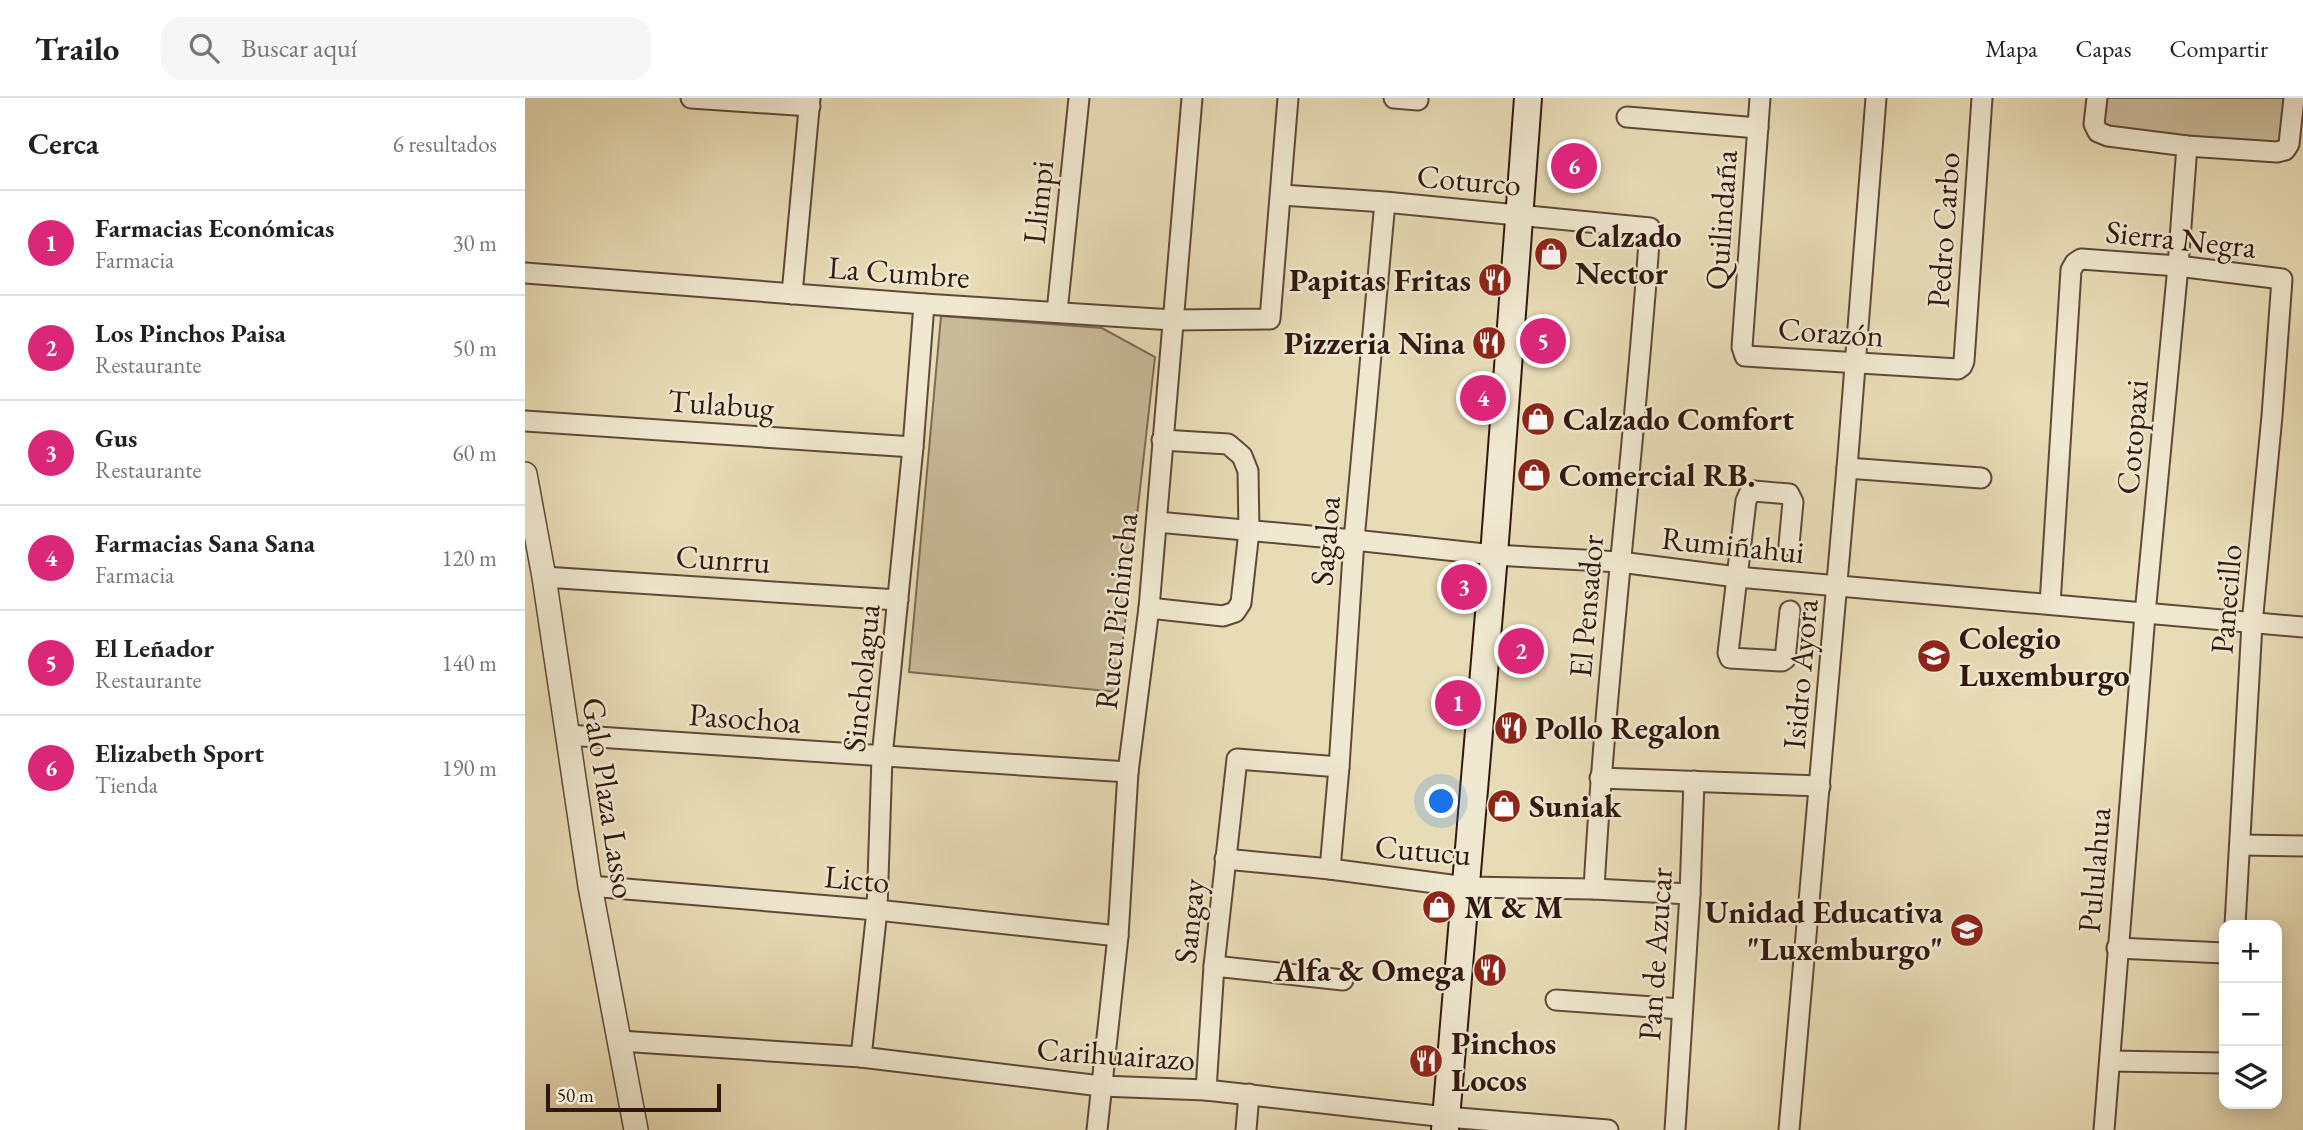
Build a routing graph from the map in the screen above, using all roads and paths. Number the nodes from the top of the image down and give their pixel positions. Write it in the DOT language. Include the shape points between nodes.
graph roads {
  1 [pos="691,98"];
  2 [pos="1079,98"];
  3 [pos="1192,98"];
  4 [pos="1289,98"];
  5 [pos="1394,98"];
  6 [pos="1528,98"];
  7 [pos="1760,98"];
  8 [pos="1876,98"];
  9 [pos="1982,98"];
  10 [pos="2097,98"];
  11 [pos="2294,98"];
  12 [pos="1418,100"];
  13 [pos="810,102"];
  14 [pos="1627,117"];
  15 [pos="1758,128"];
  16 [pos="2187,146"];
  17 [pos="1282,195"];
  18 [pos="1385,202"];
  19 [pos="1519,215"];
  20 [pos="1650,228"];
  21 [pos="2178,266"];
  22 [pos="525,273"];
  23 [pos="2282,279"];
  24 [pos="792,294"];
  25 [pos="924,304"];
  26 [pos="1057,313"];
  27 [pos="1173,320"];
  28 [pos="1742,347"];
  29 [pos="1856,364"];
  30 [pos="1962,366"];
  31 [pos="525,421"];
  32 [pos="1162,440"];
  33 [pos="913,447"];
  34 [pos="1847,468"];
  35 [pos="525,474"];
  36 [pos="1982,478"];
  37 [pos="1157,522"];
  38 [pos="1249,531"];
  39 [pos="1354,540"];
  40 [pos="1789,545"];
  41 [pos="1494,555"];
  42 [pos="1620,562"];
  43 [pos="544,577"];
  44 [pos="1737,577"];
  45 [pos="1837,587"];
  46 [pos="898,600"];
  47 [pos="2050,604"];
  48 [pos="1149,608"];
  49 [pos="1790,611"];
  50 [pos="2145,614"];
  51 [pos="2252,624"];
  52 [pos="2303,627"];
  53 [pos="567,736"];
  54 [pos="882,757"];
  55 [pos="1339,768"];
  56 [pos="1128,772"];
  57 [pos="1600,778"];
  58 [pos="1694,781"];
  59 [pos="1820,786"];
  60 [pos="2241,845"];
  61 [pos="2303,845"];
  62 [pos="1225,859"];
  63 [pos="1338,871"];
  64 [pos="590,886"];
  65 [pos="1466,887"];
  66 [pos="1594,889"];
  67 [pos="1690,894"];
  68 [pos="877,910"];
  69 [pos="2235,920"];
  70 [pos="1118,936"];
  71 [pos="2117,948"];
  72 [pos="2219,953"];
  73 [pos="1214,966"];
  74 [pos="1343,980"];
  75 [pos="1556,1000"];
  76 [pos="1681,1009"];
  77 [pos="620,1041"];
  78 [pos="861,1057"];
  79 [pos="2110,1061"];
  80 [pos="2219,1063"];
  81 [pos="1101,1086"];
  82 [pos="1206,1090"];
  83 [pos="1249,1094"];
  84 [pos="1446,1124"];
  85 [pos="636,1130"];
  86 [pos="1097,1130"];
  87 [pos="1246,1130"];
  88 [pos="1608,1130"];
  89 [pos="1675,1130"];
  90 [pos="1789,1130"];
  91 [pos="2104,1130"];
  1 -- 13 [label="street"];
  2 -- 26 [label="street, Llimpi"];
  3 -- 27 [label="street, Rucu Pichincha"];
  4 -- 17 [label="street"];
  5 -- 12 [label="street"];
  6 -- 19 [label="main road"];
  7 -- 15 [label="street, Quilindaña"];
  8 -- 29 [label="street, Isidro Ayora"];
  9 -- 30 [label="street, Pedro Carbo"];
  10 -- 16 [label="street" via="2094,124 2098,132"];
  11 -- 16 [label="street" via="2285,150"];
  13 -- 24 [label="street"];
  14 -- 15 [label="street"];
  15 -- 28 [label="street, Quilindaña"];
  16 -- 21 [label="street, Cotopaxi"];
  17 -- 18 [label="street, Coturco"];
  17 -- 27 [label="street, La Cumbre" via="1270,319"];
  18 -- 19 [label="street, Coturco"];
  18 -- 39 [label="street, Sagaloa"];
  19 -- 20 [label="street, Coturco"];
  19 -- 41 [label="main road"];
  20 -- 42 [label="street, El Pensador"];
  21 -- 23 [label="street, Sierra Negra"];
  21 -- 47 [label="street, Sierra Negra" via="2081,259 2071,270"];
  21 -- 50 [label="street, Cotopaxi"];
  22 -- 24 [label="street, La Cumbre"];
  23 -- 51 [label="street, Panecillo"];
  24 -- 25 [label="street, La Cumbre"];
  25 -- 26 [label="street, La Cumbre"];
  25 -- 33 [label="street, Sincholagua"];
  26 -- 27 [label="street, La Cumbre"];
  27 -- 32 [label="street, Rucu Pichincha"];
  28 -- 29 [label="street, Corazón" via="1745,356"];
  29 -- 30 [label="street, Corazón"];
  29 -- 34 [label="street, Isidro Ayora"];
  31 -- 33 [label="street, Tulabug"];
  32 -- 37 [label="street, Rucu Pichincha"];
  32 -- 38 [label="street" via="1228,444 1242,456 1248,471"];
  33 -- 46 [label="street, Sincholagua"];
  34 -- 36 [label="street"];
  34 -- 45 [label="street, Isidro Ayora"];
  35 -- 43 [label="street, Galo Plaza Lasso"];
  37 -- 38 [label="street, Rumiñahui"];
  37 -- 48 [label="street, Rucu Pichincha"];
  38 -- 39 [label="street, Rumiñahui"];
  38 -- 48 [label="street" via="1241,603 1235,612 1223,616"];
  39 -- 41 [label="street, Rumiñahui"];
  39 -- 55 [label="street, Sagaloa"];
  40 -- 44 [label="street" via="1793,502 1789,494 1749,494"];
  41 -- 42 [label="street, Rumiñahui"];
  41 -- 65 [label="main road"];
  42 -- 44 [label="street, Rumiñahui"];
  42 -- 57 [label="street, El Pensador"];
  43 -- 46 [label="street, Cunrru"];
  43 -- 53 [label="street, Galo Plaza Lasso"];
  44 -- 45 [label="street, Rumiñahui"];
  44 -- 49 [label="street" via="1730,658 1782,662 1787,655"];
  45 -- 47 [label="street, Rumiñahui"];
  45 -- 59 [label="street, Isidro Ayora"];
  46 -- 54 [label="street, Sincholagua"];
  47 -- 50 [label="street, Rumiñahui"];
  48 -- 56 [label="street, Rucu Pichincha"];
  50 -- 51 [label="street, Rumiñahui"];
  50 -- 71 [label="street, Pululahua"];
  51 -- 52 [label="street, Rumiñahui"];
  51 -- 60 [label="street, Panecillo"];
  53 -- 54 [label="street, Pasochoa"];
  53 -- 64 [label="street, Galo Plaza Lasso"];
  54 -- 56 [label="street, Pasochoa"];
  54 -- 68 [label="street, Sincholagua"];
  55 -- 62 [label="street, Sangay" via="1237,759"];
  55 -- 63 [label="street, Sagaloa"];
  56 -- 70 [label="street, Rucu Pichincha"];
  57 -- 58 [label="street"];
  57 -- 66 [label="street, El Pensador"];
  58 -- 59 [label="street"];
  58 -- 67 [label="street, Pan de Azucar"];
  59 -- 90 [label="street, Isidro Ayora"];
  60 -- 61 [label="street"];
  60 -- 69 [label="street, Panecillo"];
  62 -- 63 [label="street, Cutucu"];
  62 -- 73 [label="street, Sangay"];
  63 -- 65 [label="street, Cutucu"];
  64 -- 68 [label="street, Licto"];
  64 -- 77 [label="street, Galo Plaza Lasso"];
  65 -- 66 [label="street, Cutucu"];
  65 -- 84 [label="main road"];
  66 -- 67 [label="street"];
  67 -- 76 [label="street, Pan de Azucar"];
  68 -- 70 [label="street, Licto"];
  68 -- 78 [label="street, Sincholagua"];
  70 -- 81 [label="street, Rucu Pichincha"];
  71 -- 72 [label="street"];
  71 -- 79 [label="street, Pululahua"];
  73 -- 74 [label="street"];
  73 -- 82 [label="street, Sangay"];
  75 -- 76 [label="street"];
  76 -- 89 [label="street, Pan de Azucar"];
  77 -- 78 [label="street, Carihuairazo"];
  77 -- 85 [label="street, Galo Plaza Lasso"];
  78 -- 81 [label="street, Carihuairazo"];
  79 -- 80 [label="street"];
  79 -- 91 [label="street, Pululahua"];
  81 -- 82 [label="street, Carihuairazo"];
  81 -- 86 [label="street, Rucu Pichincha"];
  82 -- 83 [label="street, Carihuairazo"];
  83 -- 84 [label="street, Carihuairazo"];
  83 -- 87 [label="street"];
  84 -- 88 [label="street, Carihuairazo"];
}
